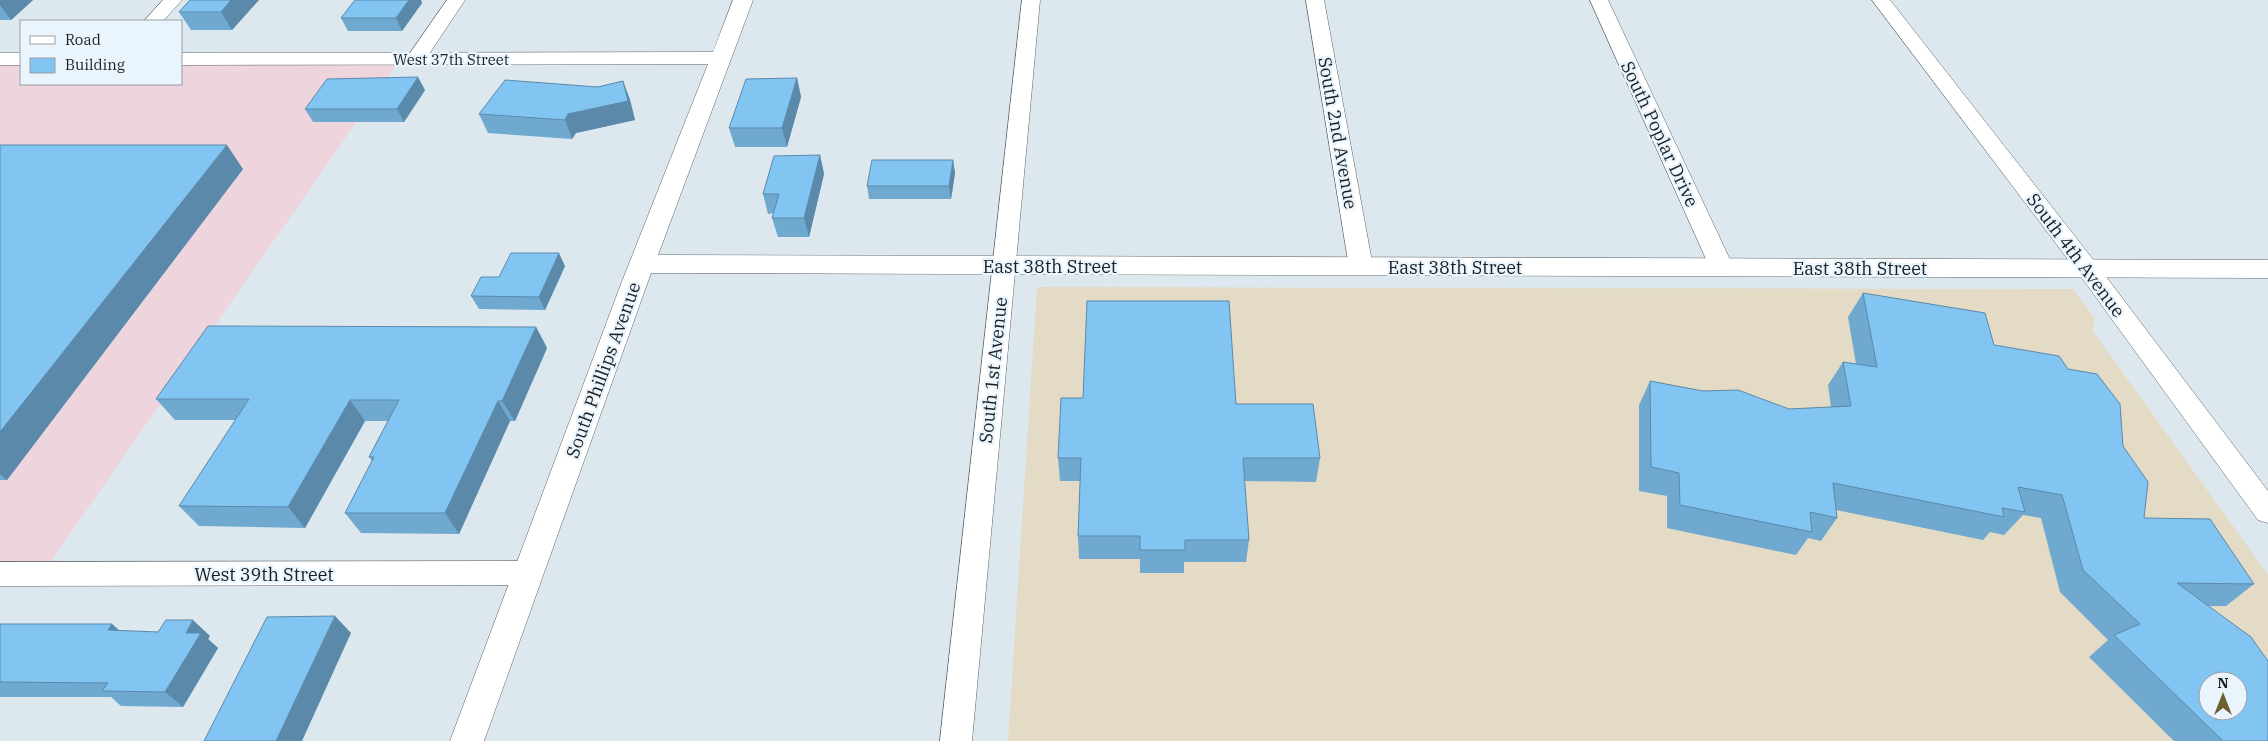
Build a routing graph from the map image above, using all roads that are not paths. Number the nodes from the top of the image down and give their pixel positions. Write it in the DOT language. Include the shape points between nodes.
graph roads {
  1 [pos="173,0"];
  2 [pos="456,0"];
  3 [pos="743,0"];
  4 [pos="1031,0"];
  5 [pos="1315,0"];
  6 [pos="1599,0"];
  7 [pos="1881,0"];
  8 [pos="153,20"];
  9 [pos="720,58"];
  10 [pos="0,59"];
  11 [pos="20,59"];
  12 [pos="182,59"];
  13 [pos="416,59"];
  14 [pos="642,264"];
  15 [pos="1003,266"];
  16 [pos="1361,266"];
  17 [pos="1722,268"];
  18 [pos="2087,268"];
  19 [pos="2268,269"];
  20 [pos="2268,512"];
  21 [pos="529,573"];
  22 [pos="0,574"];
  23 [pos="467,741"];
  24 [pos="956,741"];
  1 -- 8 [label="street"];
  2 -- 13 [label="street"];
  3 -- 9 [label="street, South Phillips Avenue"];
  4 -- 15 [label="street, South 1st Avenue"];
  5 -- 16 [label="street, South 2nd Avenue"];
  6 -- 17 [label="street, South Poplar Drive"];
  7 -- 18 [label="street, South 4th Avenue"];
  9 -- 13 [label="street, West 37th Street"];
  9 -- 14 [label="street, South Phillips Avenue"];
  10 -- 11 [label="street"];
  12 -- 13 [label="street, West 37th Street"];
  14 -- 15 [label="street, East 38th Street"];
  14 -- 21 [label="street, South Phillips Avenue"];
  15 -- 16 [label="street, East 38th Street"];
  15 -- 24 [label="street, South 1st Avenue"];
  16 -- 17 [label="street, East 38th Street"];
  17 -- 18 [label="street, East 38th Street"];
  18 -- 19 [label="street, East 38th Street"];
  18 -- 20 [label="street, South 4th Avenue"];
  21 -- 22 [label="street, West 39th Street"];
  21 -- 23 [label="street, South Phillips Avenue"];
}
